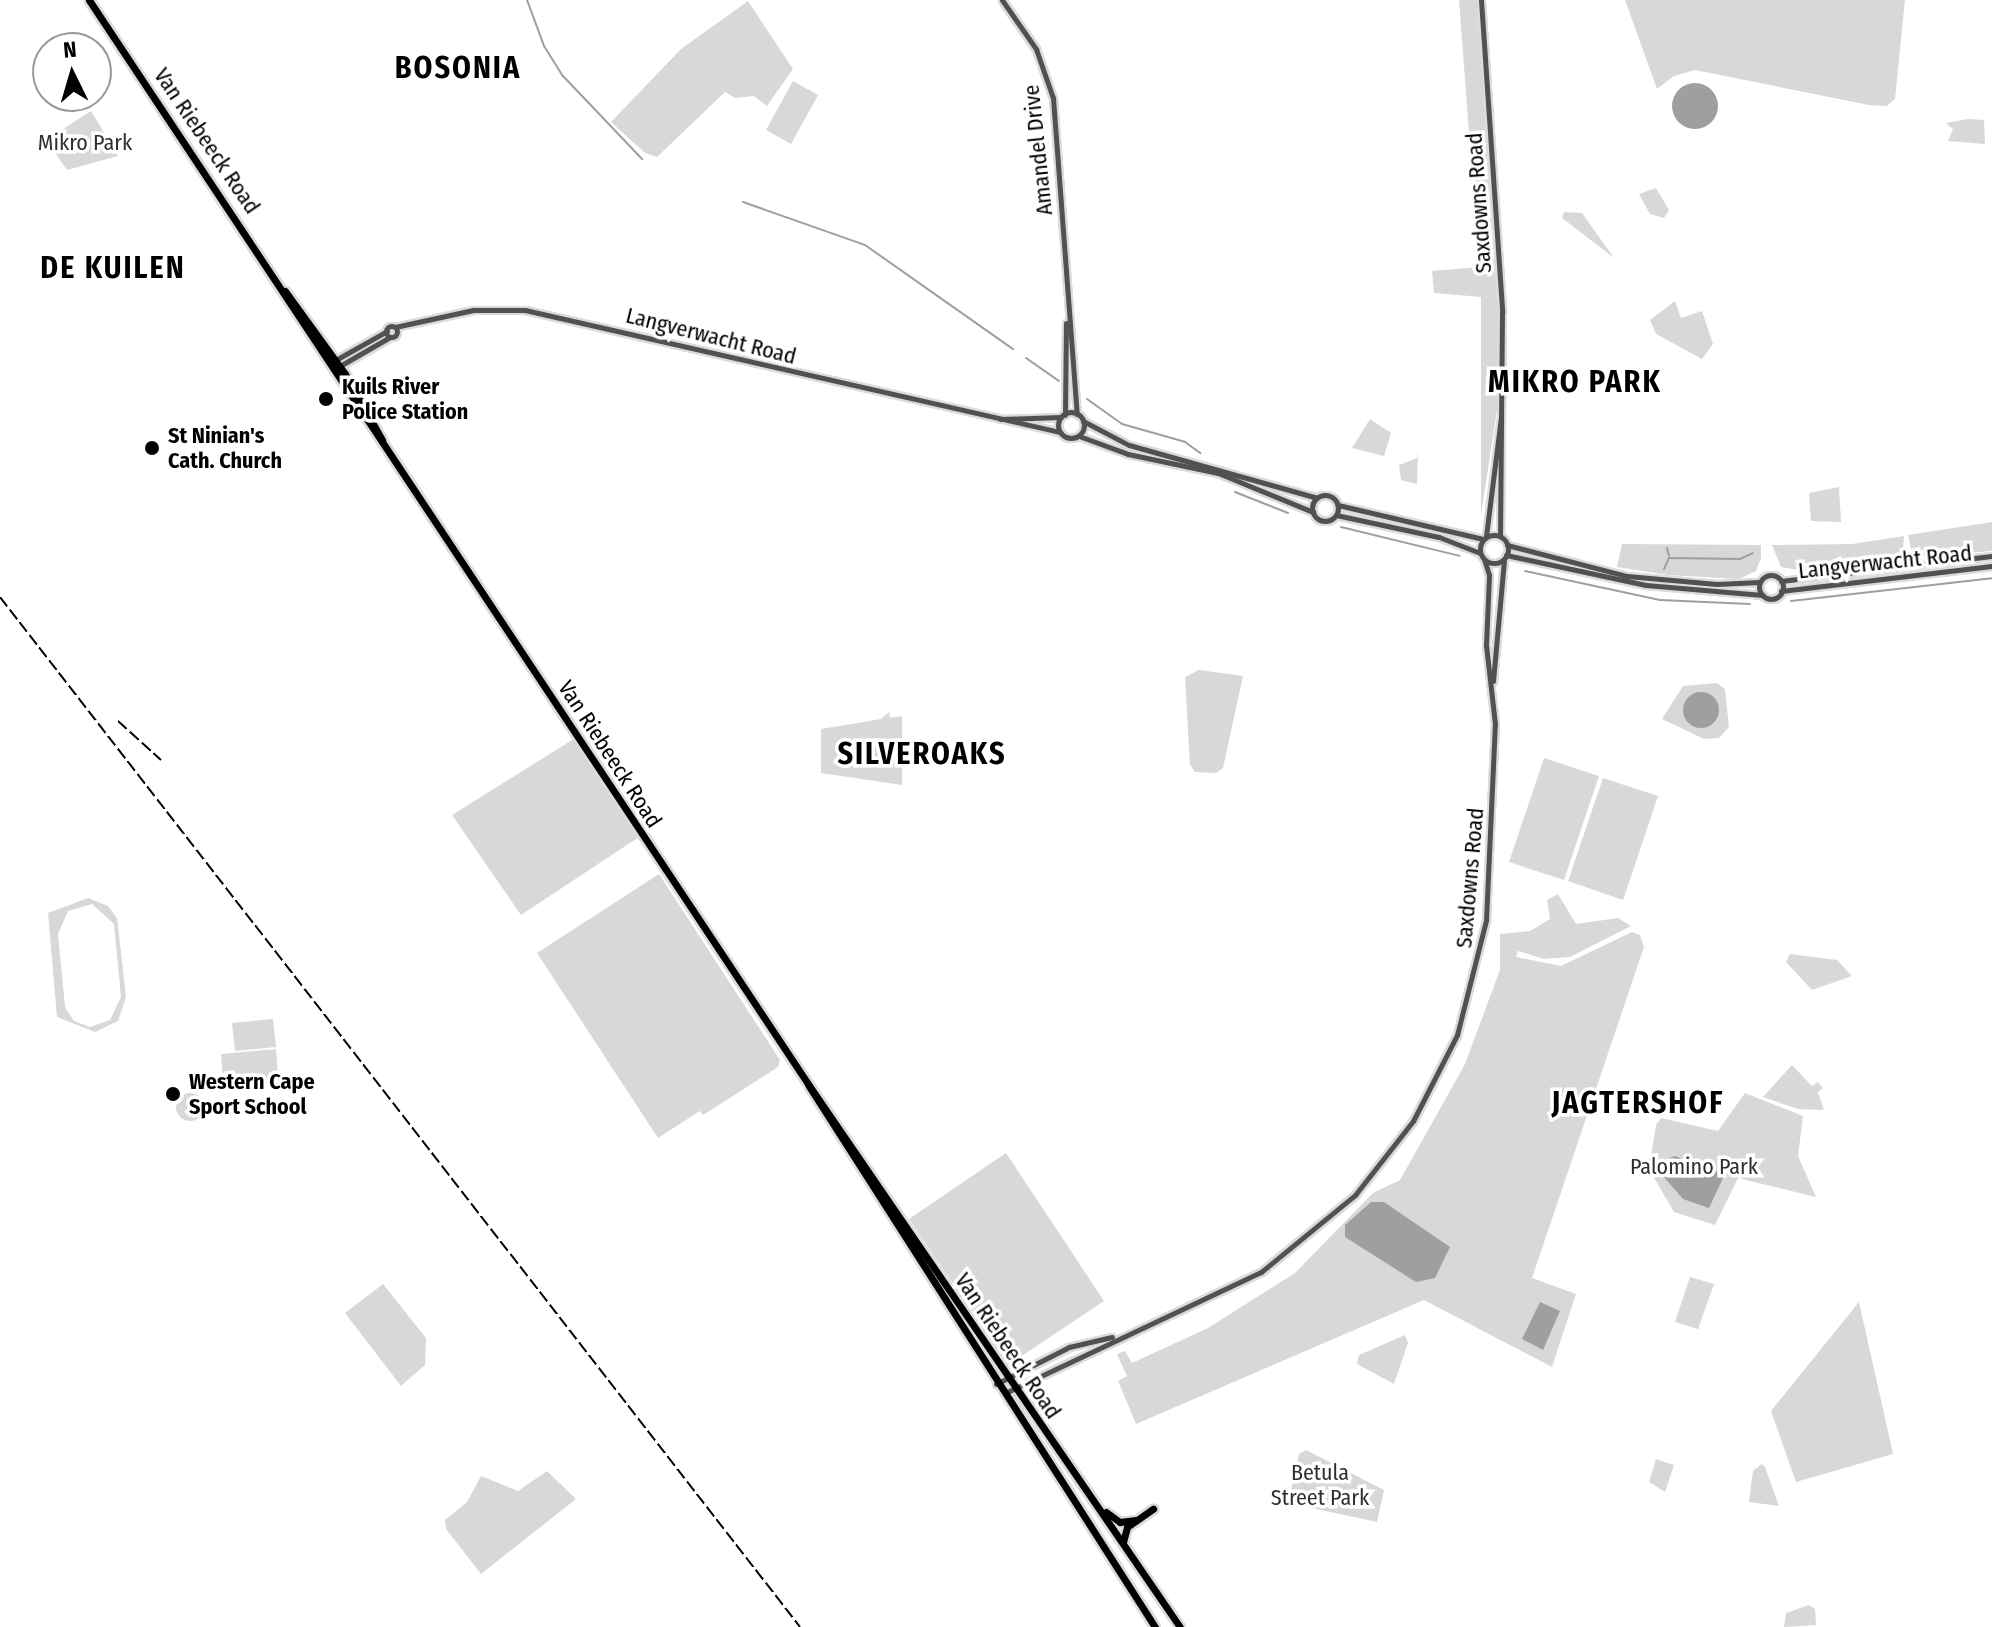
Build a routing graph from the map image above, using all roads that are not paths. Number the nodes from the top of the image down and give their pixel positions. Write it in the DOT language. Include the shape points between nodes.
graph roads {
  1 [pos="89,0"];
  2 [pos="95,0"];
  3 [pos="1002,0"];
  4 [pos="1481,0"];
  5 [pos="100,13"];
  6 [pos="1068,310"];
  7 [pos="335,365"];
  8 [pos="1503,405"];
  9 [pos="1077,414"];
  10 [pos="1063,416"];
  11 [pos="991,419"];
  12 [pos="1083,421"];
  13 [pos="1060,432"];
  14 [pos="1079,436"];
  15 [pos="1317,498"];
  16 [pos="1338,505"];
  17 [pos="1313,512"];
  18 [pos="1336,515"];
  19 [pos="1500,536"];
  20 [pos="1484,538"];
  21 [pos="1507,545"];
  22 [pos="1482,556"];
  23 [pos="1992,556"];
  24 [pos="1505,557"];
  25 [pos="1992,566"];
  26 [pos="1781,581"];
  27 [pos="1760,582"];
  28 [pos="1781,591"];
  29 [pos="1763,595"];
  30 [pos="1493,682"];
  31 [pos="808,1084"];
  32 [pos="1117,1337"];
  33 [pos="1008,1378"];
  34 [pos="996,1384"];
  35 [pos="1014,1388"];
  36 [pos="1003,1394"];
  37 [pos="1085,1489"];
  38 [pos="1153,1509"];
  39 [pos="1136,1520"];
  40 [pos="1123,1544"];
  41 [pos="1155,1627"];
  42 [pos="1180,1627"];
  1 -- 5 [label="main road, Van Riebeeck Road"];
  2 -- 5 [label="main road, Van Riebeeck Road"];
  3 -- 6 [label="street, Amandel Drive" via="1036,49 1050,86"];
  4 -- 8 [label="street, Saxdowns Road" via="1502,312"];
  5 -- 7 [label="main road, Van Riebeeck Road"];
  6 -- 9 [label="street, Amandel Drive"];
  6 -- 10 [label="street, Amandel Drive"];
  7 -- 11 [label="street, Langverwacht Road" via="422,320 473,310 525,310"];
  7 -- 31 [label="main road, Van Riebeeck Road"];
  8 -- 19 [label="street, Saxdowns Road"];
  8 -- 20 [label="street, Saxdowns Road"];
  9 -- 10 [label="street"];
  9 -- 12 [label="street"];
  10 -- 11 [label="street, Langverwacht Road"];
  10 -- 13 [label="street"];
  11 -- 13 [label="street, Langverwacht Road"];
  12 -- 14 [label="street"];
  12 -- 15 [label="street" via="1129,445"];
  13 -- 14 [label="street" via="1068,438"];
  14 -- 17 [label="street" via="1128,454 1218,473"];
  15 -- 16 [label="street" via="1328,496"];
  15 -- 17 [label="street"];
  16 -- 18 [label="street"];
  16 -- 20 [label="street"];
  17 -- 18 [label="street" via="1322,521"];
  18 -- 22 [label="street" via="1424,533"];
  19 -- 20 [label="street"];
  19 -- 21 [label="street"];
  20 -- 22 [label="street"];
  21 -- 24 [label="street"];
  21 -- 27 [label="street" via="1637,578"];
  22 -- 24 [label="street" via="1494,563"];
  22 -- 30 [label="street, Saxdowns Road" via="1490,581 1486,645"];
  23 -- 26 [label="street, Langverwacht Road"];
  24 -- 29 [label="street" via="1646,585"];
  24 -- 30 [label="street, Saxdowns Road"];
  25 -- 28 [label="street, Langverwacht Road"];
  26 -- 27 [label="street" via="1772,575"];
  26 -- 28 [label="street"];
  27 -- 29 [label="street"];
  28 -- 29 [label="street" via="1773,598"];
  30 -- 32 [label="street, Saxdowns Road" via="1486,920 1457,1035 1419,1110 1355,1195 1296,1248 1218,1295"];
  31 -- 33 [label="main road, Van Riebeeck Road"];
  31 -- 34 [label="main road, Van Riebeeck Road" via="810,1096"];
  32 -- 33 [label="street, Saxdowns Road" via="1069,1347"];
  32 -- 35 [label="street, Saxdowns Road"];
  33 -- 34 [label="street, Saxdowns Road"];
  33 -- 35 [label="main road, Van Riebeeck Road"];
  34 -- 36 [label="main road, Van Riebeeck Road"];
  35 -- 36 [label="street, Saxdowns Road"];
  35 -- 37 [label="main road, Van Riebeeck Road"];
  36 -- 41 [label="main road, Van Riebeeck Road"];
  37 -- 39 [label="main road" via="1114,1520"];
  37 -- 40 [label="main road, Van Riebeeck Road"];
  38 -- 39 [label="main road"];
  39 -- 40 [label="main road" via="1125,1529"];
  40 -- 42 [label="main road, Van Riebeeck Road"];
}
